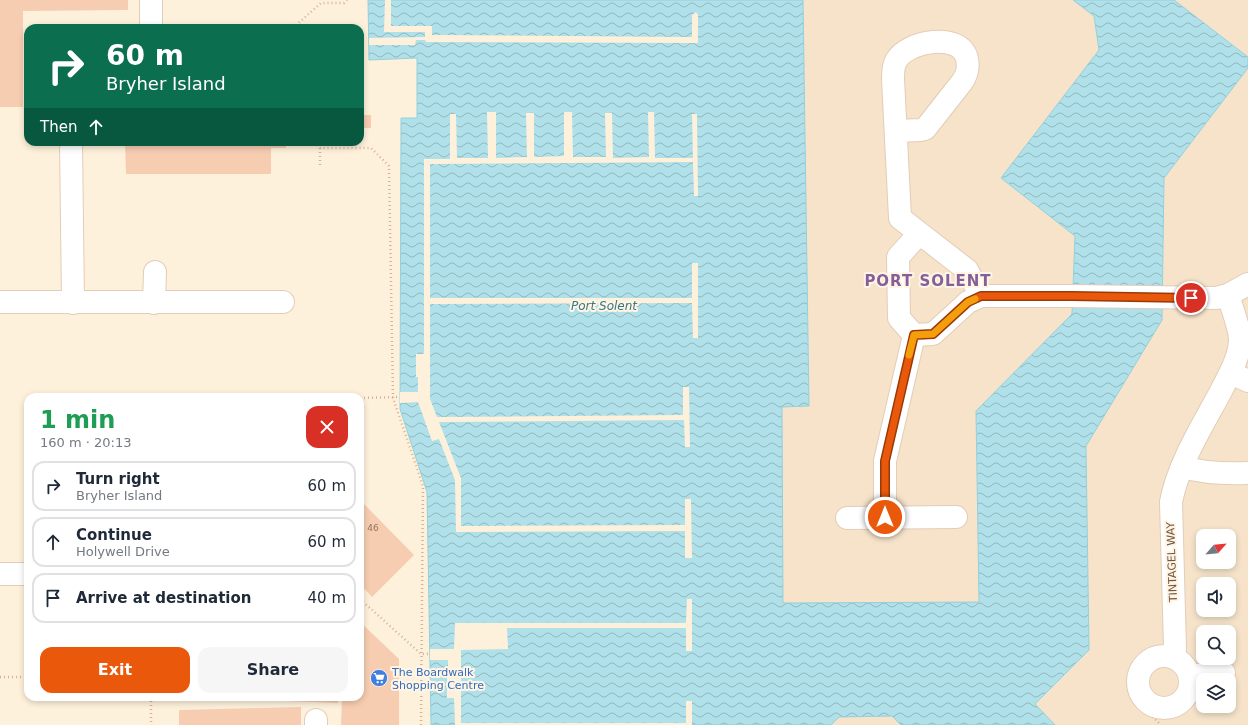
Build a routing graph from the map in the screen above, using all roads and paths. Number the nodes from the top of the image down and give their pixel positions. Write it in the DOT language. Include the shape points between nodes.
graph roads {
  1 [pos="151,0"];
  2 [pos="347,0"];
  3 [pos="151,24"];
  4 [pos="298,24"];
  5 [pos="896,131"];
  6 [pos="71,146"];
  7 [pos="320,148"];
  8 [pos="320,165"];
  9 [pos="919,234"];
  10 [pos="155,272"];
  11 [pos="1248,284"];
  12 [pos="1228,295"];
  13 [pos="981,296"];
  14 [pos="0,302"];
  15 [pos="283,302"];
  16 [pos="73,303"];
  17 [pos="154,303"];
  18 [pos="914,335"];
  19 [pos="1239,377"];
  20 [pos="400,397"];
  21 [pos="364,398"];
  22 [pos="393,398"];
  23 [pos="1182,467"];
  24 [pos="1248,473"];
  25 [pos="885,517"];
  26 [pos="956,517"];
  27 [pos="848,518"];
  28 [pos="0,574"];
  29 [pos="24,574"];
  30 [pos="364,603"];
  31 [pos="421,654"];
  32 [pos="430,654"];
  33 [pos="1174,658"];
  34 [pos="1196,676"];
  35 [pos="24,677"];
  36 [pos="1190,677"];
  37 [pos="0,678"];
  38 [pos="151,701"];
  39 [pos="1164,716"];
  40 [pos="151,725"];
  41 [pos="421,725"];
  1 -- 3 [label="street"];
  2 -- 4 [label="path" via="344,3 321,4"];
  5 -- 9 [label="street" via="900,218"];
  6 -- 16 [label="street"];
  7 -- 8 [label="path"];
  7 -- 22 [label="path" via="371,148 388,166"];
  9 -- 13 [label="street" via="967,270"];
  9 -- 18 [label="street" via="898,257 899,318"];
  10 -- 17 [label="street"];
  11 -- 12 [label="street"];
  12 -- 13 [label="street" via="1216,298"];
  12 -- 19 [label="street, TINTAGEL WAY" via="1240,340"];
  13 -- 18 [label="street" via="968,302 933,334"];
  14 -- 16 [label="street"];
  15 -- 17 [label="street"];
  16 -- 17 [label="street"];
  18 -- 25 [label="street" via="885,461"];
  19 -- 23 [label="street, TINTAGEL WAY"];
  20 -- 22 [label="path"];
  21 -- 22 [label="path"];
  22 -- 31 [label="path" via="423,486"];
  23 -- 24 [label="street" via="1204,473"];
  23 -- 33 [label="street, TINTAGEL WAY" via="1173,493 1171,510"];
  25 -- 26 [label="street"];
  25 -- 27 [label="street"];
  28 -- 29 [label="street"];
  30 -- 31 [label="path"];
  31 -- 32 [label="path"];
  31 -- 41 [label="path"];
  33 -- 36 [label="street" via="1185,666"];
  33 -- 39 [label="street" via="1160,656 1151,659 1144,664 1137,681 1142,698"];
  34 -- 36 [label="street"];
  35 -- 37 [label="path"];
  36 -- 39 [label="street" via="1189,691 1184,699"];
  38 -- 40 [label="path"];
}
